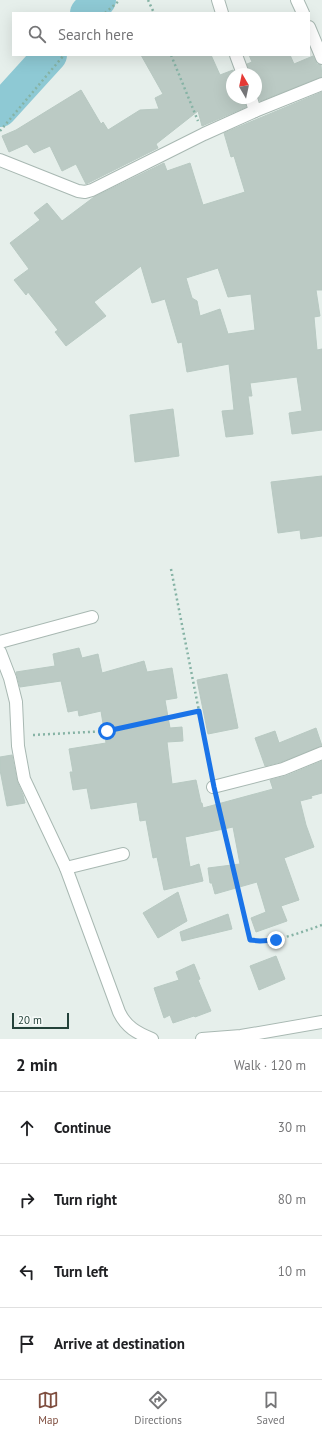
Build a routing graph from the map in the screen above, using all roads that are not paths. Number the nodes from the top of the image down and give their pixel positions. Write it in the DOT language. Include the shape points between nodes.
graph roads {
  1 [pos="218,0"];
  2 [pos="297,0"];
  3 [pos="222,12"];
  4 [pos="303,12"];
  5 [pos="310,29"];
  6 [pos="236,56"];
  7 [pos="322,58"];
  8 [pos="241,68"];
  9 [pos="322,84"];
  10 [pos="253,104"];
  11 [pos="255,111"];
  12 [pos="0,160"];
  13 [pos="92,616"];
  14 [pos="0,642"];
  15 [pos="0,652"];
  16 [pos="322,753"];
  17 [pos="214,787"];
  18 [pos="123,854"];
  19 [pos="66,868"];
  20 [pos="322,1022"];
  21 [pos="152,1039"];
  22 [pos="202,1039"];
  1 -- 3 [label="street"];
  2 -- 4 [label="street"];
  5 -- 7 [label="street"];
  6 -- 8 [label="street"];
  9 -- 11 [label="street"];
  10 -- 11 [label="street"];
  11 -- 12 [label="street" via="85,192"];
  13 -- 14 [label="street"];
  15 -- 19 [label="street" via="16,702 18,746 24,779"];
  16 -- 17 [label="street" via="283,769"];
  18 -- 19 [label="street"];
  19 -- 21 [label="street" via="121,1017 136,1032"];
  20 -- 22 [label="street" via="241,1036"];
}
